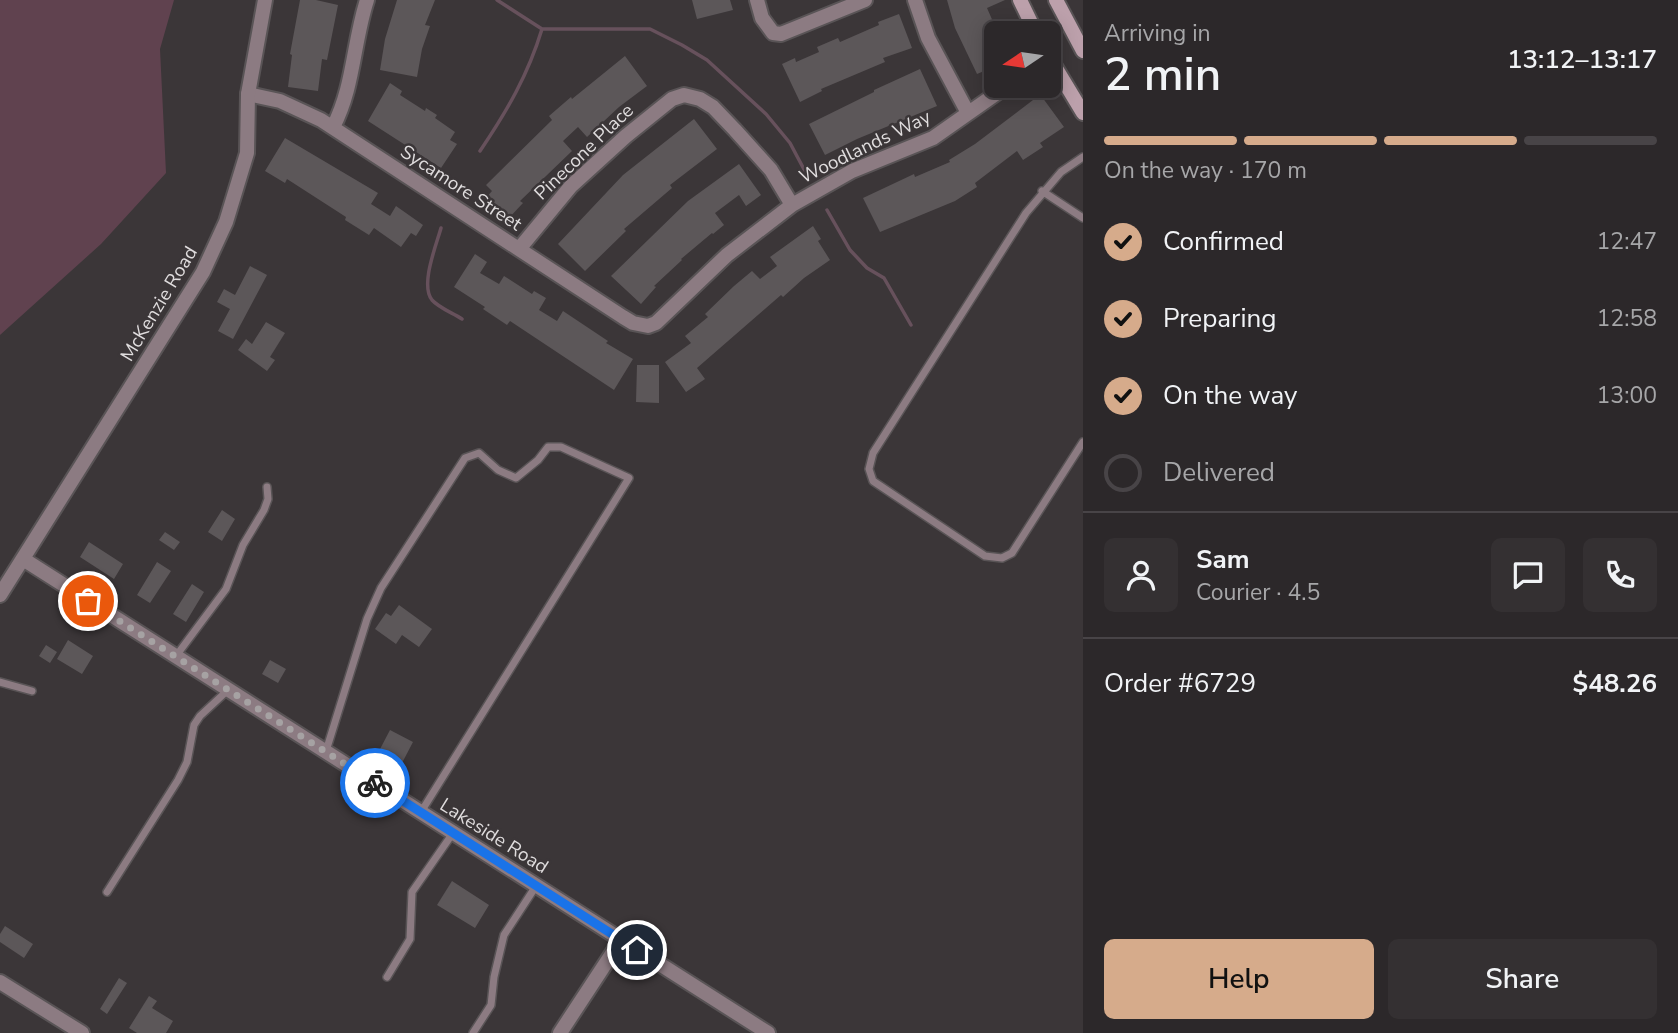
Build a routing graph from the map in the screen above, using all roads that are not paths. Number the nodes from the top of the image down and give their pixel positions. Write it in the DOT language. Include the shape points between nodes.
graph roads {
  1 [pos="265,0"];
  2 [pos="367,0"];
  3 [pos="757,0"];
  4 [pos="865,0"];
  5 [pos="915,0"];
  6 [pos="1020,0"];
  7 [pos="1056,0"];
  8 [pos="1030,21"];
  9 [pos="1083,51"];
  10 [pos="1061,77"];
  11 [pos="248,94"];
  12 [pos="990,98"];
  13 [pos="968,113"];
  14 [pos="1083,113"];
  15 [pos="333,127"];
  16 [pos="1083,157"];
  17 [pos="1042,191"];
  18 [pos="792,205"];
  19 [pos="1083,218"];
  20 [pos="519,249"];
  21 [pos="648,326"];
  22 [pos="1083,442"];
  23 [pos="267,486"];
  24 [pos="23,559"];
  25 [pos="0,595"];
  26 [pos="176,657"];
  27 [pos="0,681"];
  28 [pos="228,690"];
  29 [pos="32,691"];
  30 [pos="326,752"];
  31 [pos="421,812"];
  32 [pos="453,833"];
  33 [pos="536,886"];
  34 [pos="107,892"];
  35 [pos="621,940"];
  36 [pos="387,977"];
  37 [pos="0,982"];
  38 [pos="82,1033"];
  39 [pos="473,1033"];
  40 [pos="560,1033"];
  41 [pos="768,1033"];
  1 -- 11 [label="street, McKenzie Road"];
  2 -- 15 [label="street" via="352,77"];
  3 -- 4 [label="street" via="762,18 773,33 781,34"];
  5 -- 13 [label="street" via="928,38"];
  6 -- 8 [label="main road"];
  7 -- 9 [label="main road"];
  10 -- 14 [label="main road"];
  11 -- 15 [label="street, Sycamore Street" via="299,108"];
  11 -- 24 [label="street, McKenzie Road" via="247,153 226,222 203,272"];
  12 -- 13 [label="street, Woodlands Way"];
  13 -- 18 [label="street, Woodlands Way" via="933,138 852,171"];
  15 -- 20 [label="street, Sycamore Street"];
  16 -- 17 [label="lane"];
  17 -- 19 [label="lane"];
  17 -- 22 [label="lane" via="873,453 869,469 873,481 985,556 1002,558 1012,553"];
  18 -- 20 [label="street, Pinecone Place" via="771,170 736,130 713,107 684,95 635,128 571,186"];
  18 -- 21 [label="street, Woodlands Way" via="727,255"];
  20 -- 21 [label="street, Sycamore Street" via="633,323"];
  23 -- 26 [label="lane" via="264,510 243,545 226,589"];
  24 -- 25 [label="street, McKenzie Road"];
  24 -- 26 [label="street, Lakeside Road"];
  26 -- 28 [label="street, Lakeside Road"];
  27 -- 29 [label="lane"];
  28 -- 30 [label="street, Lakeside Road"];
  28 -- 34 [label="lane" via="194,725 187,762 178,780"];
  30 -- 31 [label="street, Lakeside Road"];
  30 -- 31 [label="lane" via="381,588 465,458 479,453 516,478 548,447 561,447 629,478"];
  31 -- 32 [label="street, Lakeside Road"];
  32 -- 33 [label="street, Lakeside Road"];
  32 -- 36 [label="lane" via="412,892 410,939"];
  33 -- 35 [label="street, Lakeside Road"];
  33 -- 39 [label="lane" via="504,935 491,1004"];
  35 -- 40 [label="street"];
  35 -- 41 [label="street, Lakeside Road"];
  37 -- 38 [label="street"];
}
